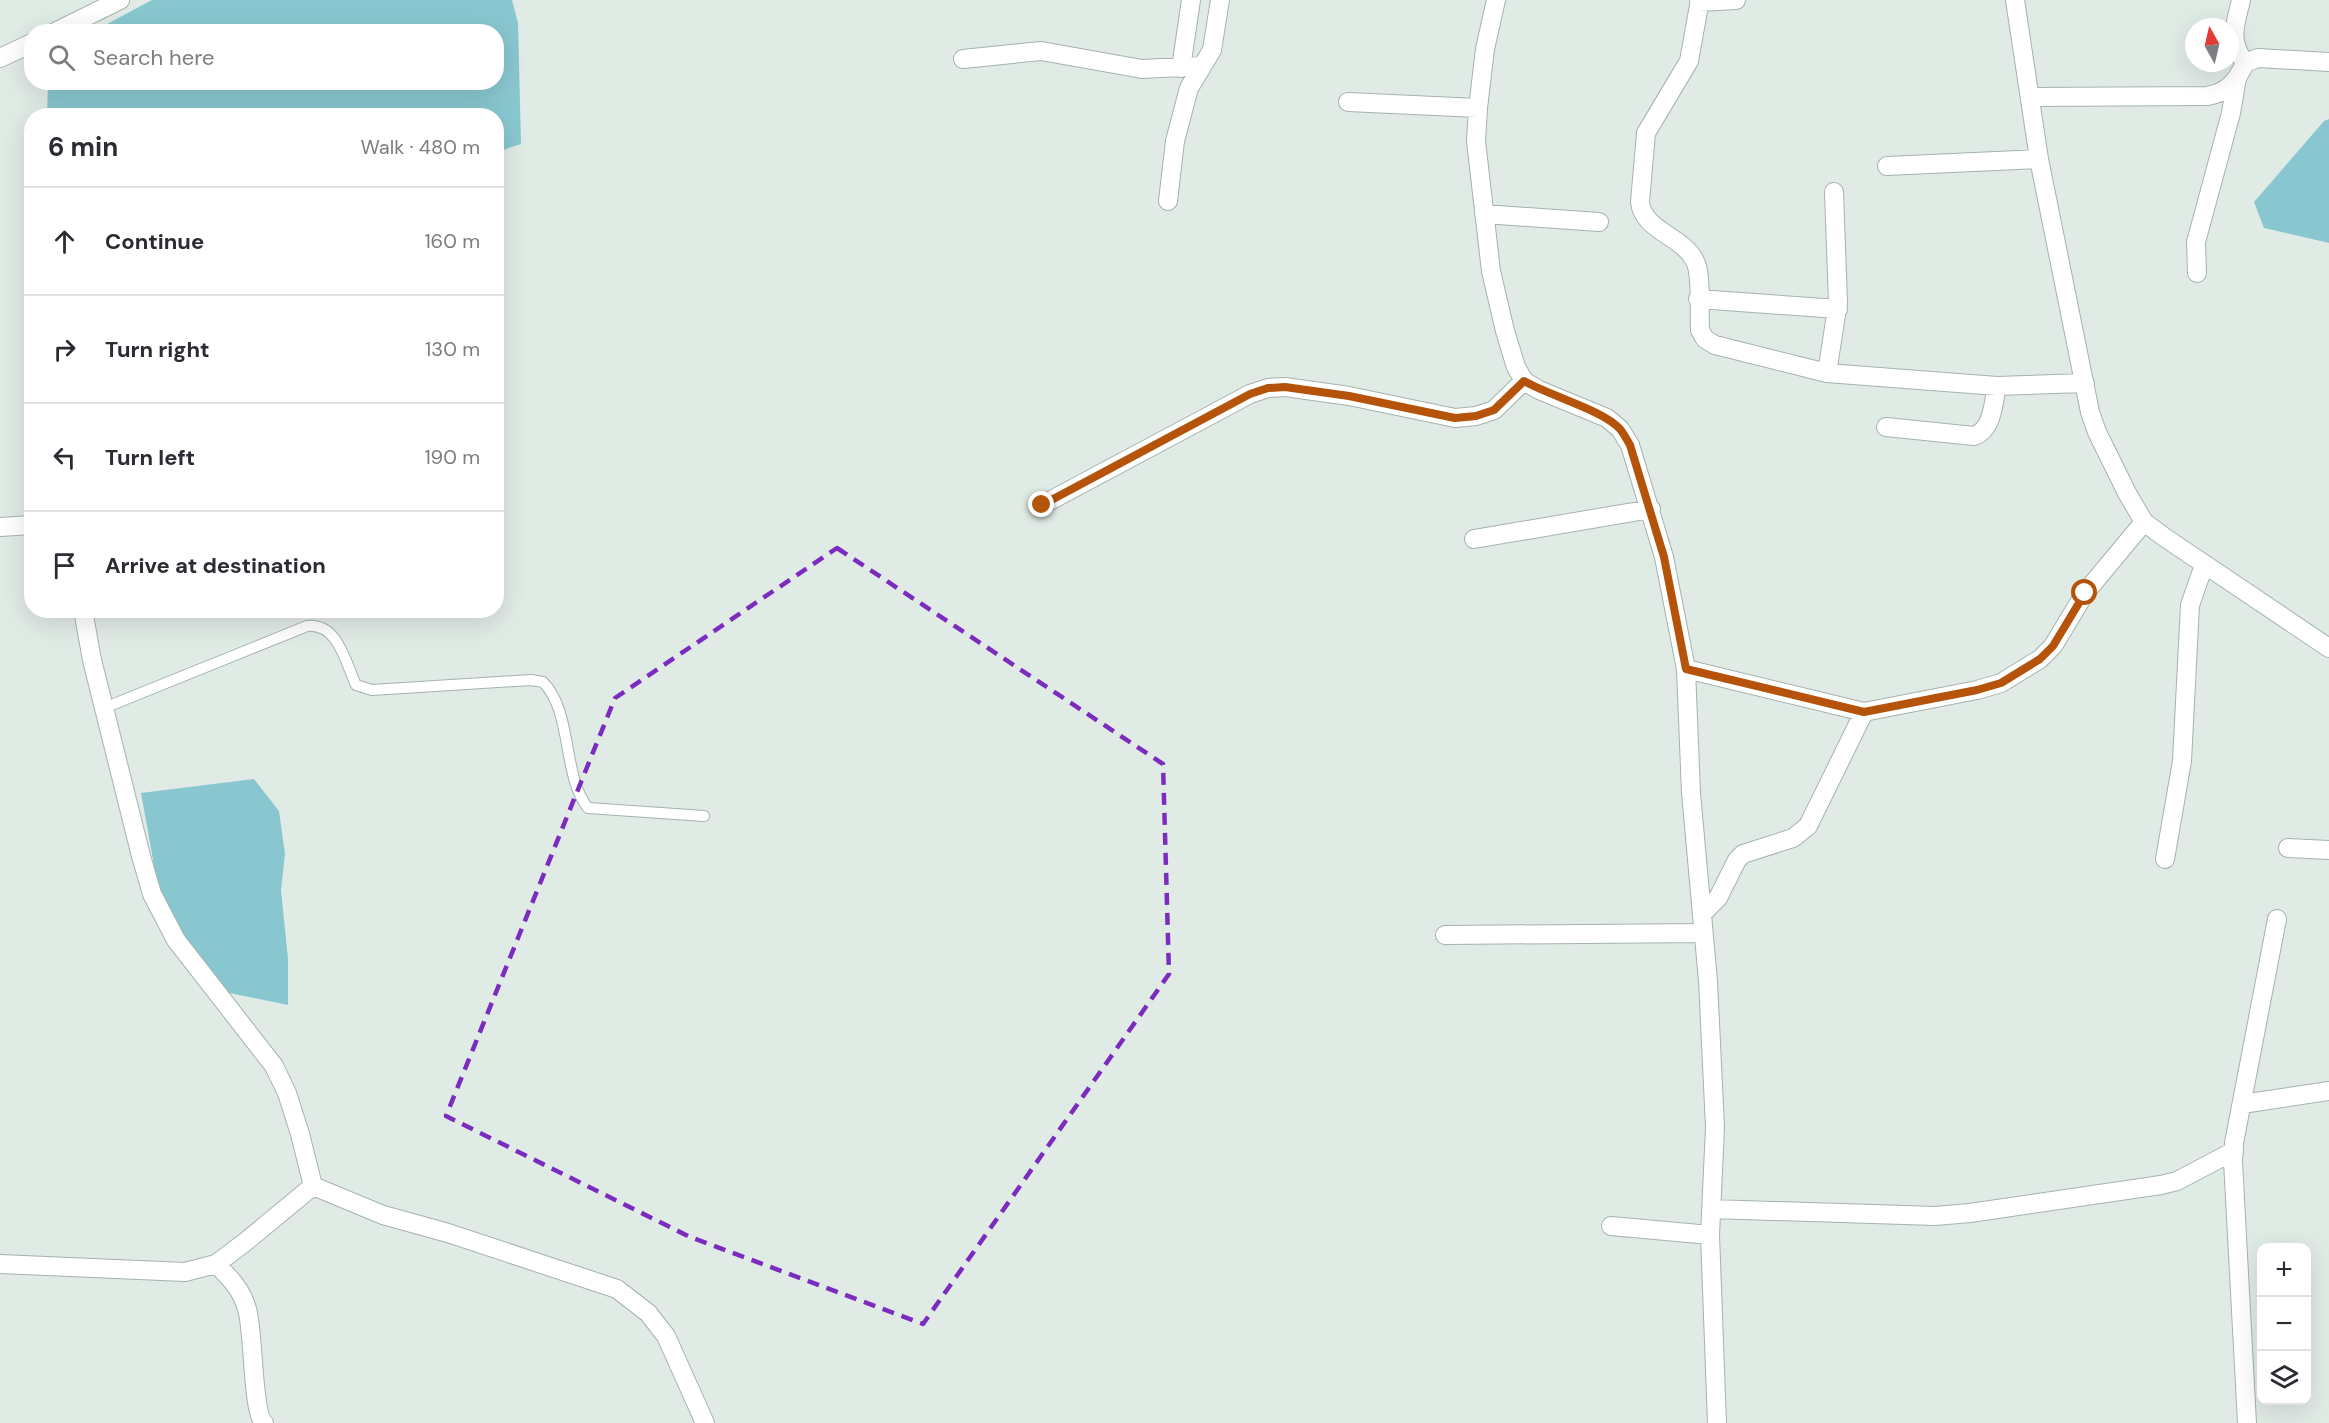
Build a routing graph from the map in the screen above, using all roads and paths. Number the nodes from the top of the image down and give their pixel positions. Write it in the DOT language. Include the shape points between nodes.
graph roads {
  1 [pos="120,0"];
  2 [pos="1191,0"];
  3 [pos="1220,0"];
  4 [pos="1496,0"];
  5 [pos="1736,0"];
  6 [pos="2015,0"];
  7 [pos="2241,0"];
  8 [pos="1700,1"];
  9 [pos="71,24"];
  10 [pos="24,47"];
  11 [pos="0,58"];
  12 [pos="963,58"];
  13 [pos="2329,62"];
  14 [pos="1202,66"];
  15 [pos="1181,68"];
  16 [pos="2241,71"];
  17 [pos="2030,97"];
  18 [pos="1348,102"];
  19 [pos="1478,108"];
  20 [pos="2038,159"];
  21 [pos="1887,166"];
  22 [pos="1834,192"];
  23 [pos="1168,201"];
  24 [pos="1484,214"];
  25 [pos="1599,222"];
  26 [pos="2197,273"];
  27 [pos="1698,299"];
  28 [pos="1838,309"];
  29 [pos="1827,373"];
  30 [pos="1524,381"];
  31 [pos="2085,383"];
  32 [pos="1997,386"];
  33 [pos="1886,427"];
  34 [pos="1042,505"];
  35 [pos="1651,509"];
  36 [pos="2144,522"];
  37 [pos="24,526"];
  38 [pos="0,527"];
  39 [pos="1474,539"];
  40 [pos="2204,565"];
  41 [pos="84,618"];
  42 [pos="2329,648"];
  43 [pos="1686,669"];
  44 [pos="104,708"];
  45 [pos="1864,712"];
  46 [pos="704,816"];
  47 [pos="2288,848"];
  48 [pos="2329,850"];
  49 [pos="2165,859"];
  50 [pos="1702,914"];
  51 [pos="2277,920"];
  52 [pos="1702,933"];
  53 [pos="1445,935"];
  54 [pos="2329,1091"];
  55 [pos="2241,1104"];
  56 [pos="2234,1151"];
  57 [pos="313,1186"];
  58 [pos="1712,1209"];
  59 [pos="1611,1226"];
  60 [pos="1710,1235"];
  61 [pos="0,1264"];
  62 [pos="216,1264"];
  63 [pos="264,1423"];
  64 [pos="705,1423"];
  65 [pos="1717,1423"];
  66 [pos="2247,1423"];
  1 -- 9 [label="street"];
  2 -- 15 [label="street"];
  3 -- 14 [label="street" via="1212,50"];
  4 -- 19 [label="street"];
  5 -- 8 [label="street"];
  6 -- 17 [label="street"];
  7 -- 16 [label="street" via="2234,39"];
  8 -- 27 [label="street" via="1689,61 1646,133 1640,202 1646,219 1691,253 1699,274"];
  10 -- 11 [label="street"];
  12 -- 15 [label="street" via="1041,51 1142,69"];
  13 -- 16 [label="street" via="2258,58"];
  14 -- 15 [label="street"];
  14 -- 23 [label="street" via="1189,88 1175,141"];
  16 -- 17 [label="street" via="2225,90 2207,96"];
  16 -- 26 [label="street" via="2196,242"];
  17 -- 20 [label="street"];
  18 -- 19 [label="street"];
  19 -- 24 [label="street" via="1476,141"];
  20 -- 21 [label="street"];
  20 -- 31 [label="street"];
  22 -- 28 [label="street"];
  24 -- 25 [label="street"];
  24 -- 30 [label="street" via="1491,271 1505,331"];
  27 -- 28 [label="street"];
  27 -- 29 [label="street" via="1700,330 1715,345"];
  28 -- 29 [label="street"];
  29 -- 32 [label="street"];
  30 -- 34 [label="street" via="1494,410 1455,418 1349,396 1268,388"];
  30 -- 35 [label="street" via="1607,418 1620,429 1630,445"];
  31 -- 32 [label="street"];
  31 -- 36 [label="street" via="2097,432"];
  32 -- 33 [label="street" via="1988,424 1974,436"];
  35 -- 39 [label="street"];
  35 -- 43 [label="street" via="1674,596"];
  36 -- 40 [label="street"];
  36 -- 45 [label="street" via="2085,593 2053,646 2040,659 2001,683"];
  37 -- 38 [label="street"];
  40 -- 42 [label="street"];
  40 -- 49 [label="street" via="2190,605 2184,742"];
  41 -- 44 [label="street"];
  43 -- 45 [label="street"];
  43 -- 50 [label="street" via="1691,793"];
  44 -- 46 [label="lane" via="317,625 332,633 356,685 362,688 543,682 555,698 579,790 588,808"];
  44 -- 57 [label="street" via="152,894 176,940 274,1066 290,1103"];
  45 -- 50 [label="street" via="1808,826 1793,838 1743,854 1718,898"];
  47 -- 48 [label="street"];
  50 -- 52 [label="street"];
  51 -- 55 [label="street"];
  52 -- 53 [label="street"];
  52 -- 58 [label="street" via="1715,1127"];
  54 -- 55 [label="street"];
  55 -- 56 [label="street"];
  56 -- 58 [label="street" via="2177,1181 2161,1185 1961,1214"];
  56 -- 66 [label="street"];
  57 -- 62 [label="street"];
  57 -- 64 [label="street" via="383,1215 617,1289 648,1313 666,1336"];
  58 -- 60 [label="street"];
  59 -- 60 [label="street"];
  60 -- 65 [label="street"];
  61 -- 62 [label="street" via="185,1272"];
  62 -- 63 [label="street" via="237,1286 248,1309 257,1399"];
}
